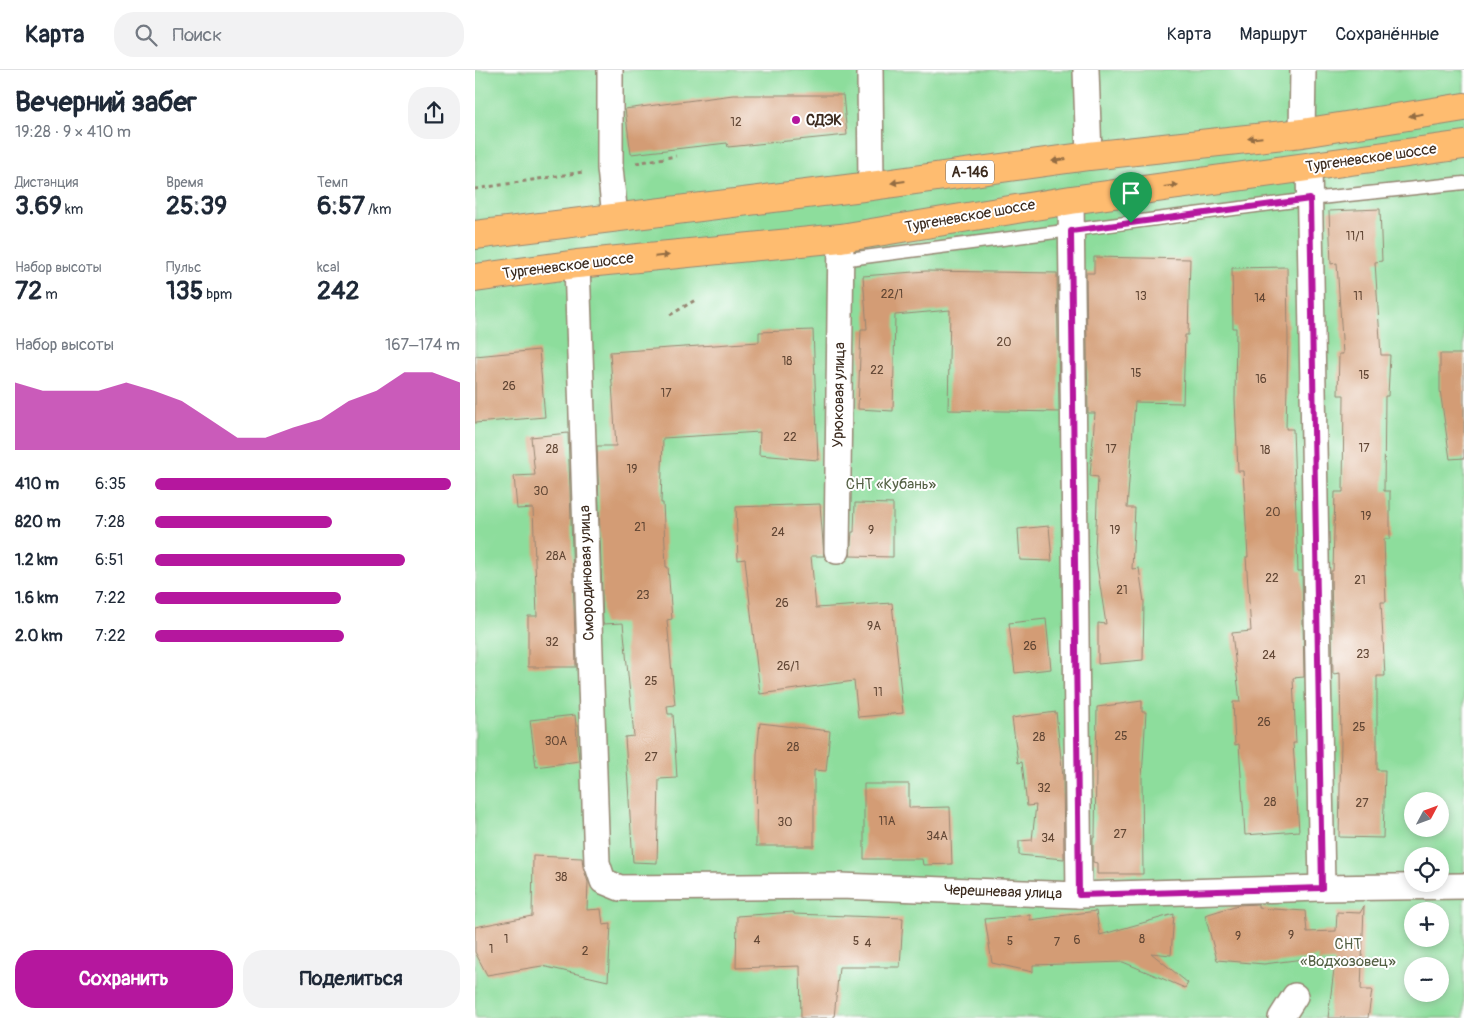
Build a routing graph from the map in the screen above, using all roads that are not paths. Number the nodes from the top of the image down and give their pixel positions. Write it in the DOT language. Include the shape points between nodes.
graph roads {
  1 [pos="610,70"];
  2 [pos="870,70"];
  3 [pos="1086,70"];
  4 [pos="1303,70"];
  5 [pos="1464,107"];
  6 [pos="1301,133"];
  7 [pos="1464,145"];
  8 [pos="1089,156"];
  9 [pos="1309,167"];
  10 [pos="1464,183"];
  11 [pos="871,186"];
  12 [pos="1310,199"];
  13 [pos="1071,200"];
  14 [pos="615,217"];
  15 [pos="1071,231"];
  16 [pos="475,235"];
  17 [pos="841,249"];
  18 [pos="577,264"];
  19 [pos="475,278"];
  20 [pos="837,551"];
  21 [pos="603,881"];
  22 [pos="1464,886"];
  23 [pos="1322,888"];
  24 [pos="1079,895"];
  25 [pos="1295,996"];
  26 [pos="1281,1018"];
  1 -- 14 [label="street" via="610,168"];
  2 -- 11 [label="street"];
  3 -- 8 [label="street"];
  4 -- 6 [label="street"];
  5 -- 6 [label="highway, А-146, one-way"];
  6 -- 8 [label="highway, А-146, one-way"];
  7 -- 9 [label="highway, Тургеневское шоссе"];
  8 -- 11 [label="highway, А-146, one-way"];
  9 -- 12 [label="street"];
  13 -- 9 [label="highway, Тургеневское шоссе, one-way"];
  10 -- 12 [label="lane"];
  11 -- 14 [label="highway, А-146"];
  12 -- 15 [label="lane"];
  12 -- 23 [label="street"];
  13 -- 15 [label="street"];
  13 -- 17 [label="highway, Тургеневское шоссе"];
  14 -- 16 [label="highway, А-146"];
  15 -- 17 [label="lane"];
  15 -- 24 [label="street"];
  18 -- 17 [label="highway, Тургеневское шоссе, one-way"];
  17 -- 20 [label="street, Урюковая улица"];
  18 -- 19 [label="highway, Тургеневское шоссе"];
  18 -- 21 [label="street, Смородиновая улица" via="597,863"];
  21 -- 24 [label="street, Черешневая улица" via="620,888 840,886"];
  22 -- 23 [label="street, Черешневая улица"];
  23 -- 24 [label="street, Черешневая улица"];
  25 -- 26 [label="street"];
}
